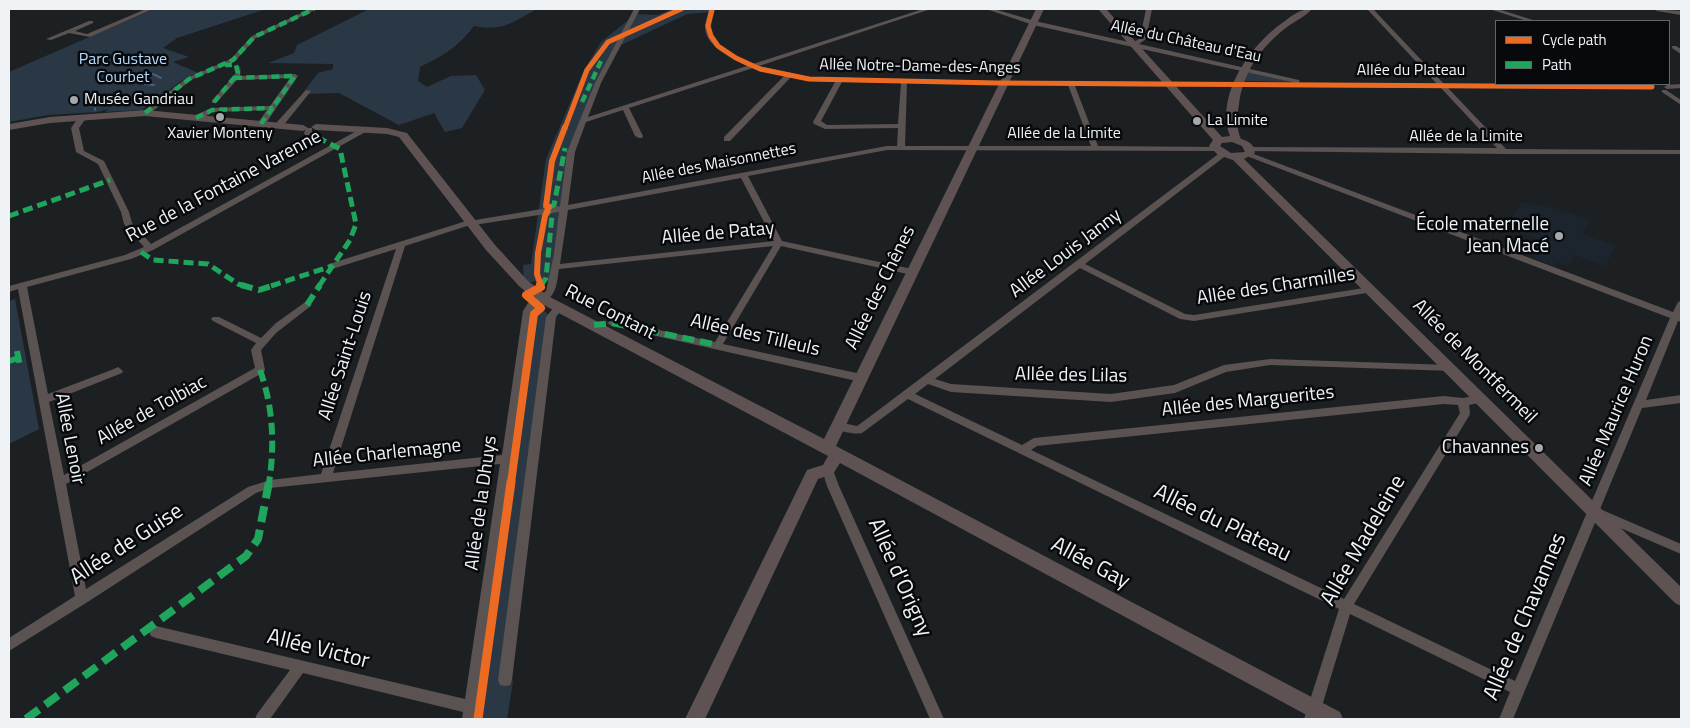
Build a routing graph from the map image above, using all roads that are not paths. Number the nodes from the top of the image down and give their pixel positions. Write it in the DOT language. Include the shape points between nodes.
graph roads {
  1 [pos="150,9"];
  2 [pos="314,9"];
  3 [pos="637,9"];
  4 [pos="712,9"];
  5 [pos="928,9"];
  6 [pos="989,9"];
  7 [pos="1040,9"];
  8 [pos="1102,9"];
  9 [pos="1149,9"];
  10 [pos="1308,9"];
  11 [pos="1370,9"];
  12 [pos="1492,9"];
  13 [pos="1657,9"];
  14 [pos="1681,13"];
  15 [pos="1530,20"];
  16 [pos="91,22"];
  17 [pos="1033,23"];
  18 [pos="68,31"];
  19 [pos="49,40"];
  20 [pos="1134,45"];
  21 [pos="1674,47"];
  22 [pos="1681,52"];
  23 [pos="222,66"];
  24 [pos="754,66"];
  25 [pos="1243,69"];
  26 [pos="236,73"];
  27 [pos="788,76"];
  28 [pos="839,81"];
  29 [pos="1287,81"];
  30 [pos="904,82"];
  31 [pos="1004,82"];
  32 [pos="1072,83"];
  33 [pos="1170,84"];
  34 [pos="1236,84"];
  35 [pos="1443,85"];
  36 [pos="1652,85"];
  37 [pos="1681,86"];
  38 [pos="1664,87"];
  39 [pos="308,91"];
  40 [pos="214,102"];
  41 [pos="1681,103"];
  42 [pos="273,108"];
  43 [pos="626,108"];
  44 [pos="145,113"];
  45 [pos="200,116"];
  46 [pos="83,117"];
  47 [pos="583,121"];
  48 [pos="263,122"];
  49 [pos="280,124"];
  50 [pos="9,126"];
  51 [pos="903,126"];
  52 [pos="308,127"];
  53 [pos="337,128"];
  54 [pos="365,130"];
  55 [pos="639,136"];
  56 [pos="318,138"];
  57 [pos="727,139"];
  58 [pos="1238,140"];
  59 [pos="902,147"];
  60 [pos="973,148"];
  61 [pos="1095,148"];
  62 [pos="1232,151"];
  63 [pos="1505,152"];
  64 [pos="1681,152"];
  65 [pos="422,156"];
  66 [pos="743,174"];
  67 [pos="563,208"];
  68 [pos="473,223"];
  69 [pos="402,243"];
  70 [pos="779,243"];
  71 [pos="150,248"];
  72 [pos="1080,264"];
  73 [pos="332,266"];
  74 [pos="554,267"];
  75 [pos="912,272"];
  76 [pos="22,286"];
  77 [pos="9,289"];
  78 [pos="1370,290"];
  79 [pos="543,299"];
  80 [pos="1681,304"];
  81 [pos="306,305"];
  82 [pos="558,308"];
  83 [pos="1679,318"];
  84 [pos="216,319"];
  85 [pos="612,324"];
  86 [pos="261,342"];
  87 [pos="718,345"];
  88 [pos="1450,369"];
  89 [pos="118,371"];
  90 [pos="861,378"];
  91 [pos="927,380"];
  92 [pos="908,395"];
  93 [pos="1480,399"];
  94 [pos="44,400"];
  95 [pos="1681,400"];
  96 [pos="1463,402"];
  97 [pos="1639,405"];
  98 [pos="838,426"];
  99 [pos="1023,450"];
  100 [pos="832,451"];
  101 [pos="508,459"];
  102 [pos="828,470"];
  103 [pos="325,479"];
  104 [pos="60,482"];
  105 [pos="270,484"];
  106 [pos="1595,512"];
  107 [pos="1586,531"];
  108 [pos="1681,549"];
  109 [pos="1681,598"];
  110 [pos="82,599"];
  111 [pos="1346,606"];
  112 [pos="156,632"];
  113 [pos="9,646"];
  114 [pos="300,667"];
  115 [pos="505,680"];
  116 [pos="1518,689"];
  117 [pos="470,713"];
  118 [pos="1313,714"];
  119 [pos="262,719"];
  120 [pos="695,719"];
  121 [pos="937,719"];
  122 [pos="1333,719"];
  123 [pos="1506,719"];
  1 -- 18 [label="street" via="88,36"];
  2 -- 23 [label="street" via="254,37 233,60"];
  3 -- 47 [label="street, Allée de la Dhuys" via="598,83"];
  4 -- 24 [label="street, Allée Notre-Dame-des-Anges" via="708,26 715,41 736,58"];
  5 -- 24 [label="street"];
  6 -- 17 [label="street, Allée du Château d'Eau"];
  7 -- 17 [label="main road, Allée des Chênes"];
  8 -- 20 [label="main road, Allée de Montfermeil"];
  9 -- 20 [label="street" via="1143,39"];
  10 -- 25 [label="main road" via="1260,46"];
  11 -- 35 [label="street"];
  12 -- 15 [label="street"];
  13 -- 14 [label="street"];
  16 -- 18 [label="street"];
  17 -- 20 [label="street, Allée du Château d'Eau"];
  17 -- 31 [label="main road, Allée des Chênes"];
  18 -- 19 [label="street"];
  20 -- 25 [label="street, Allée du Château d'Eau"];
  20 -- 33 [label="main road, Allée de Montfermeil"];
  21 -- 22 [label="street"];
  23 -- 26 [label="street" via="236,65"];
  23 -- 44 [label="street" via="189,79"];
  24 -- 27 [label="street, Allée Notre-Dame-des-Anges"];
  24 -- 43 [label="street"];
  25 -- 29 [label="street, Allée du Château d'Eau"];
  25 -- 34 [label="main road"];
  26 -- 40 [label="street"];
  26 -- 42 [label="street" via="295,76"];
  27 -- 28 [label="street, Allée Notre-Dame-des-Anges"];
  27 -- 57 [label="street"];
  28 -- 30 [label="street, Allée Notre-Dame-des-Anges"];
  28 -- 51 [label="street" via="817,122 825,127"];
  29 -- 34 [label="street, Allée du Plateau"];
  29 -- 35 [label="street, Allée du Plateau" via="1320,85"];
  30 -- 31 [label="street, Allée Notre-Dame-des-Anges"];
  30 -- 51 [label="street"];
  31 -- 32 [label="street, Allée Notre-Dame-des-Anges"];
  31 -- 60 [label="main road, Allée des Chênes"];
  32 -- 33 [label="street, Allée Notre-Dame-des-Anges"];
  32 -- 61 [label="street"];
  33 -- 34 [label="street, Allée du Plateau"];
  33 -- 62 [label="main road, Allée de Montfermeil"];
  34 -- 58 [label="main road" via="1232,119"];
  35 -- 36 [label="street, Allée du Plateau"];
  35 -- 63 [label="street"];
  36 -- 38 [label="street, Allée du Plateau"];
  37 -- 38 [label="street"];
  38 -- 41 [label="street"];
  39 -- 49 [label="street"];
  42 -- 45 [label="street, Rue Contant" via="212,110"];
  42 -- 48 [label="street"];
  43 -- 47 [label="street"];
  43 -- 55 [label="street"];
  44 -- 45 [label="main road, Rue Contant"];
  44 -- 46 [label="main road, Rue Contant"];
  45 -- 48 [label="main road, Rue Contant"];
  46 -- 50 [label="main road, Rue Contant"];
  46 -- 71 [label="street" via="75,128 80,152 101,164 128,224"];
  47 -- 67 [label="street, Allée de la Dhuys" via="571,152"];
  48 -- 49 [label="main road, Rue Contant"];
  48 -- 52 [label="main road, Rue Contant"];
  49 -- 52 [label="main road, Rue Contant"];
  51 -- 59 [label="street"];
  52 -- 53 [label="main road, Rue Contant"];
  52 -- 56 [label="street" via="308,134"];
  53 -- 54 [label="main road, Rue Contant"];
  53 -- 65 [label="main road, Rue Contant" via="402,130 414,138"];
  54 -- 65 [label="main road, Rue Contant" via="403,135"];
  54 -- 71 [label="street, Rue de la Fontaine Varenne"];
  58 -- 62 [label="main road"];
  58 -- 62 [label="main road" via="1246,144"];
  59 -- 60 [label="street, Allée des Maisonnettes"];
  59 -- 66 [label="street, Allée des Maisonnettes"];
  60 -- 61 [label="street, Allée de la Limite"];
  60 -- 75 [label="main road, Allée des Chênes"];
  61 -- 62 [label="street, Allée de la Limite"];
  62 -- 63 [label="street, Allée de la Limite"];
  62 -- 72 [label="street, Allée Louis Janny"];
  62 -- 78 [label="main road, Allée de Montfermeil"];
  62 -- 83 [label="street"];
  63 -- 64 [label="street, Allée de la Limite"];
  65 -- 68 [label="main road, Rue Contant"];
  66 -- 67 [label="street, Allée des Maisonnettes"];
  66 -- 70 [label="street"];
  67 -- 68 [label="street, Allée des Maisonnettes"];
  67 -- 74 [label="street, Allée de la Dhuys"];
  68 -- 69 [label="street, Allée des Maisonnettes"];
  68 -- 79 [label="main road, Rue Contant" via="485,242"];
  69 -- 73 [label="street, Allée des Maisonnettes"];
  69 -- 103 [label="street, Allée Saint-Louis"];
  70 -- 74 [label="street, Allée de Patay"];
  70 -- 75 [label="street, Allée de Patay"];
  70 -- 87 [label="street"];
  71 -- 76 [label="street, Rue de la Fontaine Varenne"];
  72 -- 78 [label="street, Allée des Charmilles" via="1183,317 1194,318"];
  72 -- 91 [label="street, Allée Louis Janny"];
  74 -- 79 [label="street, Allée de la Dhuys" via="550,292"];
  75 -- 90 [label="main road, Allée des Chênes"];
  76 -- 77 [label="street, Rue de la Fontaine Varenne"];
  76 -- 94 [label="street, Allée Lenoir"];
  78 -- 88 [label="main road, Allée de Montfermeil"];
  79 -- 82 [label="main road, Rue Contant"];
  79 -- 101 [label="street, Allée de la Dhuys" via="529,309"];
  80 -- 83 [label="street, Allée Maurice Huron"];
  81 -- 86 [label="street"];
  82 -- 100 [label="main road, Rue Contant" via="581,317"];
  82 -- 115 [label="street" via="551,317"];
  83 -- 97 [label="street, Allée Maurice Huron"];
  84 -- 86 [label="street"];
  85 -- 87 [label="street, Allée des Tilleuls"];
  86 -- 104 [label="street, Allée de Tolbiac" via="256,350 260,370"];
  87 -- 90 [label="street, Allée des Tilleuls"];
  88 -- 91 [label="street, Allée des Lilas" via="1270,362 1224,368 1175,389 1111,398 951,388"];
  88 -- 93 [label="main road, Allée de Montfermeil"];
  89 -- 94 [label="street"];
  90 -- 98 [label="main road, Allée des Chênes"];
  91 -- 92 [label="street, Allée Louis Janny"];
  92 -- 98 [label="street, Allée Louis Janny" via="858,430"];
  92 -- 99 [label="street, Allée du Plateau"];
  93 -- 96 [label="street, Allée des Marguerites"];
  93 -- 106 [label="main road, Allée de Montfermeil"];
  94 -- 104 [label="street, Allée Lenoir"];
  95 -- 97 [label="street"];
  96 -- 99 [label="street, Allée des Marguerites" via="1444,400 1043,441 1034,442"];
  96 -- 111 [label="street, Allée Madeleine" via="1465,413"];
  97 -- 106 [label="street, Allée Maurice Huron"];
  98 -- 100 [label="main road, Allée des Chênes"];
  99 -- 111 [label="street, Allée du Plateau"];
  100 -- 102 [label="main road"];
  100 -- 118 [label="main road, Allée Gay"];
  101 -- 103 [label="street, Allée Charlemagne"];
  101 -- 117 [label="street, Allée de la Dhuys"];
  102 -- 120 [label="main road" via="812,474"];
  102 -- 121 [label="street, Allée d'Origny"];
  103 -- 105 [label="street, Allée Charlemagne"];
  104 -- 110 [label="street, Allée Lenoir"];
  105 -- 110 [label="street, Allée de Guise" via="252,490"];
  106 -- 107 [label="street, Allée Maurice Huron"];
  106 -- 108 [label="street"];
  106 -- 109 [label="main road, Allée de Montfermeil"];
  107 -- 116 [label="street, Allée de Chavannes"];
  110 -- 113 [label="street, Allée de Guise"];
  111 -- 116 [label="street, Allée du Plateau"];
  111 -- 118 [label="street, Allée Madeleine"];
  112 -- 114 [label="street, Allée Victor"];
  114 -- 117 [label="street, Allée Victor"];
  114 -- 119 [label="street"];
  116 -- 123 [label="street, Allée de Chavannes"];
  118 -- 122 [label="main road, Allée Gay"];
}
